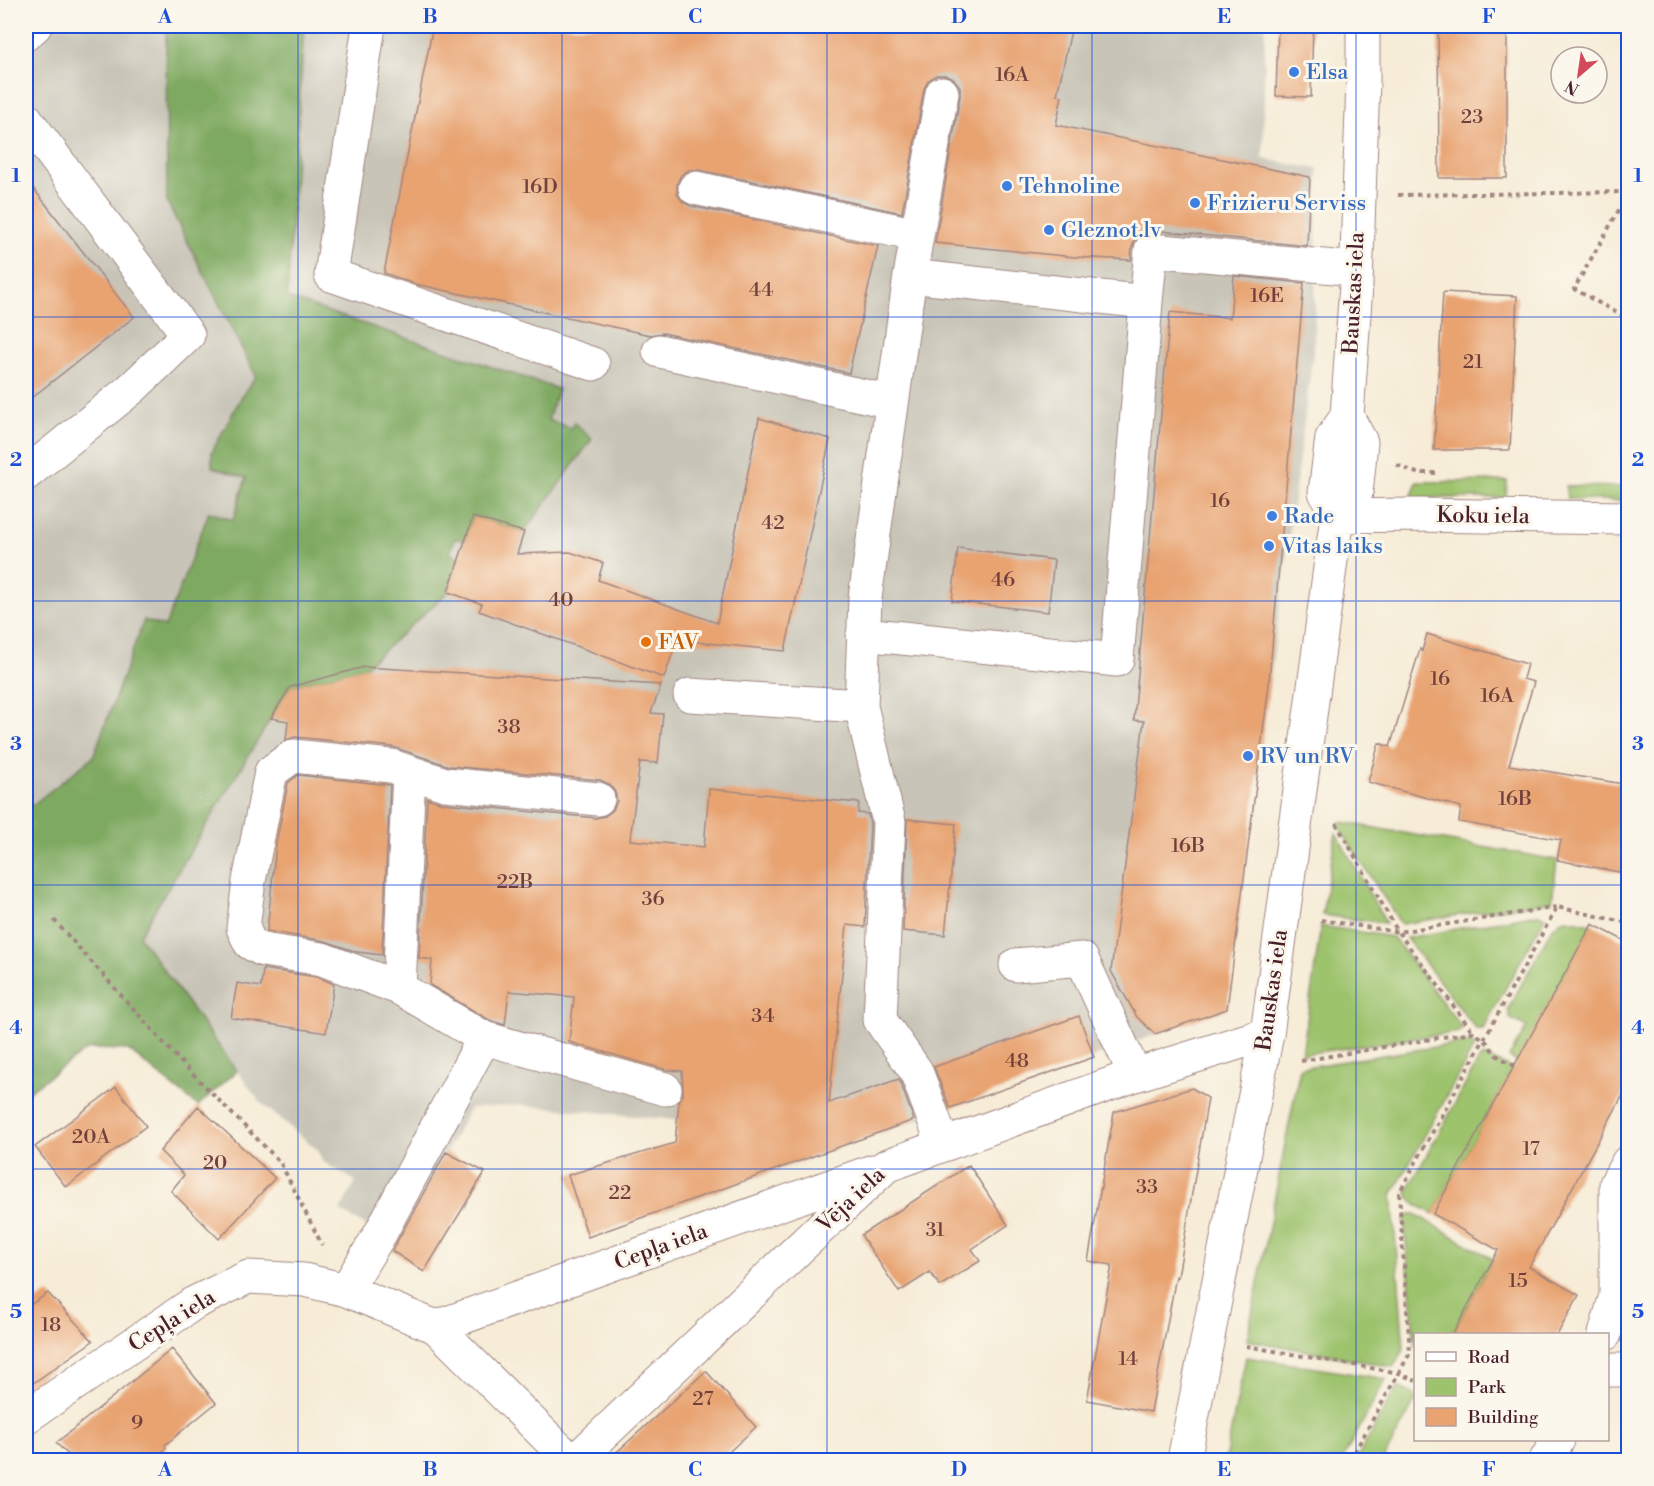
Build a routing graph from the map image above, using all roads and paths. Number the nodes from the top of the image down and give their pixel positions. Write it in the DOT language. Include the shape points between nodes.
graph roads {
  1 [pos="34,26"];
  2 [pos="369,26"];
  3 [pos="1364,26"];
  4 [pos="26,34"];
  5 [pos="942,93"];
  6 [pos="26,119"];
  7 [pos="695,188"];
  8 [pos="1629,193"];
  9 [pos="1396,195"];
  10 [pos="917,235"];
  11 [pos="1356,269"];
  12 [pos="910,276"];
  13 [pos="1146,302"];
  14 [pos="1629,320"];
  15 [pos="659,351"];
  16 [pos="592,364"];
  17 [pos="892,402"];
  18 [pos="1392,462"];
  19 [pos="1440,473"];
  20 [pos="26,474"];
  21 [pos="1337,516"];
  22 [pos="1629,518"];
  23 [pos="863,634"];
  24 [pos="690,695"];
  25 [pos="861,706"];
  26 [pos="409,772"];
  27 [pos="598,799"];
  28 [pos="1333,817"];
  29 [pos="1557,907"];
  30 [pos="1316,919"];
  31 [pos="54,920"];
  32 [pos="1629,923"];
  33 [pos="1398,932"];
  34 [pos="1016,965"];
  35 [pos="399,988"];
  36 [pos="1473,1032"];
  37 [pos="1266,1034"];
  38 [pos="484,1038"];
  39 [pos="1485,1040"];
  40 [pos="1294,1062"];
  41 [pos="1515,1066"];
  42 [pos="1135,1075"];
  43 [pos="665,1089"];
  44 [pos="944,1144"];
  45 [pos="1629,1162"];
  46 [pos="886,1166"];
  47 [pos="346,1290"];
  48 [pos="436,1327"];
  49 [pos="1606,1333"];
  50 [pos="1241,1346"];
  51 [pos="1609,1370"];
  52 [pos="1629,1370"];
  53 [pos="1399,1372"];
  54 [pos="1414,1379"];
  55 [pos="26,1418"];
  56 [pos="1557,1441"];
  57 [pos="570,1461"];
  58 [pos="576,1461"];
  59 [pos="1184,1461"];
  60 [pos="1350,1461"];
  61 [pos="1546,1461"];
  1 -- 4 [label="street"];
  2 -- 16 [label="street" via="331,275"];
  3 -- 11 [label="street, Bauskas iela"];
  5 -- 10 [label="street"];
  6 -- 20 [label="street" via="188,334 131,389"];
  7 -- 10 [label="street"];
  8 -- 9 [label="path"];
  8 -- 14 [label="path" via="1574,289"];
  10 -- 12 [label="street"];
  11 -- 13 [label="street" via="1151,250"];
  11 -- 21 [label="street, Bauskas iela" via="1347,416 1332,438 1325,492"];
  12 -- 13 [label="street"];
  12 -- 17 [label="street"];
  13 -- 23 [label="street" via="1117,660"];
  15 -- 17 [label="street"];
  17 -- 23 [label="street"];
  18 -- 19 [label="path" via="1417,473"];
  21 -- 22 [label="street, Koku iela"];
  21 -- 37 [label="street, Bauskas iela"];
  23 -- 25 [label="street"];
  24 -- 25 [label="street"];
  25 -- 44 [label="street" via="889,822 880,1020 916,1071"];
  26 -- 27 [label="street" via="445,784"];
  26 -- 35 [label="street"];
  26 -- 35 [label="street" via="391,766 293,756 271,772 243,928 250,943 263,950 322,959"];
  28 -- 33 [label="path"];
  29 -- 32 [label="path"];
  29 -- 33 [label="path"];
  29 -- 39 [label="path"];
  30 -- 33 [label="path"];
  31 -- 47 [label="path" via="180,1061 280,1162"];
  33 -- 36 [label="path"];
  34 -- 42 [label="street" via="1082,959"];
  35 -- 38 [label="street"];
  36 -- 39 [label="path"];
  36 -- 40 [label="path"];
  37 -- 42 [label="street, Vēja iela"];
  37 -- 59 [label="street, Bauskas iela"];
  38 -- 43 [label="street"];
  38 -- 47 [label="street"];
  39 -- 41 [label="path" via="1496,1055"];
  39 -- 53 [label="path" via="1399,1193 1410,1353"];
  42 -- 44 [label="street, Vēja iela"];
  44 -- 46 [label="street, Vēja iela"];
  45 -- 49 [label="street" via="1616,1184 1616,1295"];
  46 -- 48 [label="street, Cepļa iela"];
  46 -- 58 [label="street, Vēja iela"];
  47 -- 48 [label="street, Cepļa iela"];
  47 -- 55 [label="street, Cepļa iela" via="304,1280 248,1277 194,1303"];
  48 -- 57 [label="street, Cepļa iela"];
  50 -- 53 [label="path"];
  51 -- 52 [label="street"];
  53 -- 54 [label="path"];
  53 -- 60 [label="path"];
  56 -- 61 [label="street"];
}
